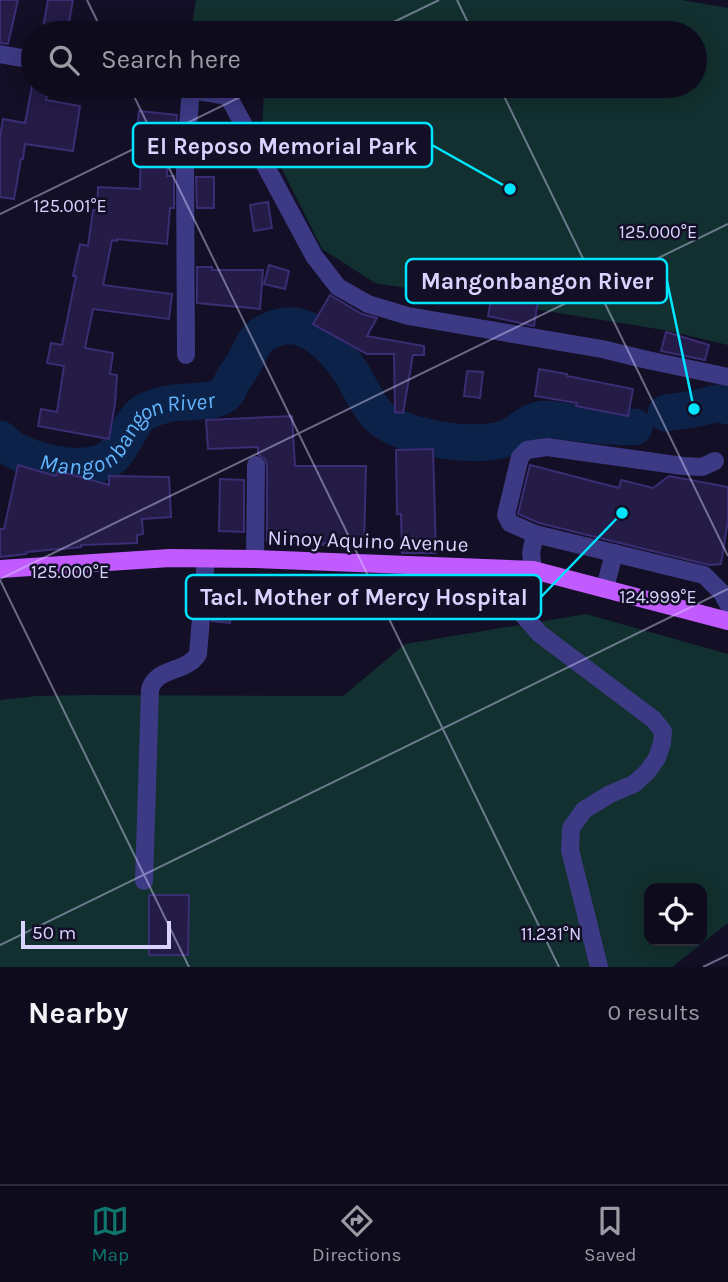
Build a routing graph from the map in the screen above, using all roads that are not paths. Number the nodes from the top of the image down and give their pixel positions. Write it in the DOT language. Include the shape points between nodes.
graph roads {
  1 [pos="0,54"];
  2 [pos="21,58"];
  3 [pos="190,98"];
  4 [pos="229,98"];
  5 [pos="186,355"];
  6 [pos="728,377"];
  7 [pos="715,461"];
  8 [pos="256,465"];
  9 [pos="535,534"];
  10 [pos="614,553"];
  11 [pos="206,559"];
  12 [pos="255,559"];
  13 [pos="0,569"];
  14 [pos="533,570"];
  15 [pos="605,588"];
  16 [pos="728,604"];
  17 [pos="524,616"];
  18 [pos="728,621"];
  19 [pos="144,881"];
  20 [pos="599,967"];
  1 -- 2 [label="street"];
  3 -- 5 [label="street" via="185,161"];
  4 -- 6 [label="street" via="314,256 338,287 368,304 408,316 602,349"];
  7 -- 9 [label="street" via="702,467 683,466 547,447 527,450 520,457 506,515 510,523"];
  8 -- 12 [label="street"];
  9 -- 10 [label="street"];
  9 -- 14 [label="street"];
  10 -- 15 [label="street"];
  10 -- 16 [label="street" via="704,575"];
  11 -- 12 [label="main road, Ninoy Aquino Avenue"];
  11 -- 13 [label="main road, Ninoy Aquino Avenue"];
  11 -- 19 [label="street" via="198,654 189,664 160,675 150,690"];
  12 -- 14 [label="main road, Ninoy Aquino Avenue"];
  14 -- 15 [label="main road, Ninoy Aquino Avenue"];
  15 -- 18 [label="main road, Ninoy Aquino Avenue"];
  17 -- 20 [label="street" via="540,634 663,731 657,758 648,771 634,784 584,810 571,828 570,850"];
}
